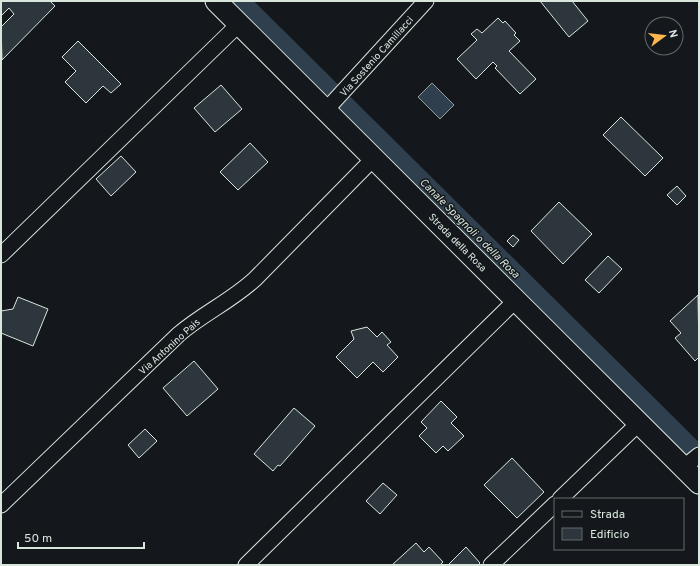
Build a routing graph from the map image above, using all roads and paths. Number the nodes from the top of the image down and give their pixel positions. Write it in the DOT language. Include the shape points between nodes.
graph roads {
  1 [pos="216,1"];
  2 [pos="426,1"];
  3 [pos="239,24"];
  4 [pos="326,110"];
  5 [pos="374,158"];
  6 [pos="1,255"];
  7 [pos="516,300"];
  8 [pos="639,423"];
  9 [pos="691,461"];
  10 [pos="699,483"];
  11 [pos="561,498"];
  12 [pos="1,505"];
  13 [pos="554,505"];
  14 [pos="246,565"];
  15 [pos="491,565"];
  1 -- 3 [label="street, Strada della Rosa"];
  2 -- 4 [label="street, Via Sostenio Camillacci"];
  3 -- 4 [label="street, Strada della Rosa"];
  3 -- 6 [label="street"];
  4 -- 5 [label="street, Strada della Rosa"];
  5 -- 7 [label="street, Strada della Rosa"];
  5 -- 12 [label="street, Via Antonino Pais" via="255,279 237,295 179,334"];
  7 -- 8 [label="street, Strada della Rosa"];
  7 -- 14 [label="street"];
  8 -- 9 [label="street, Strada della Rosa"];
  8 -- 11 [label="street"];
  9 -- 10 [label="street, Strada della Rosa"];
  13 -- 15 [label="street"];
}
